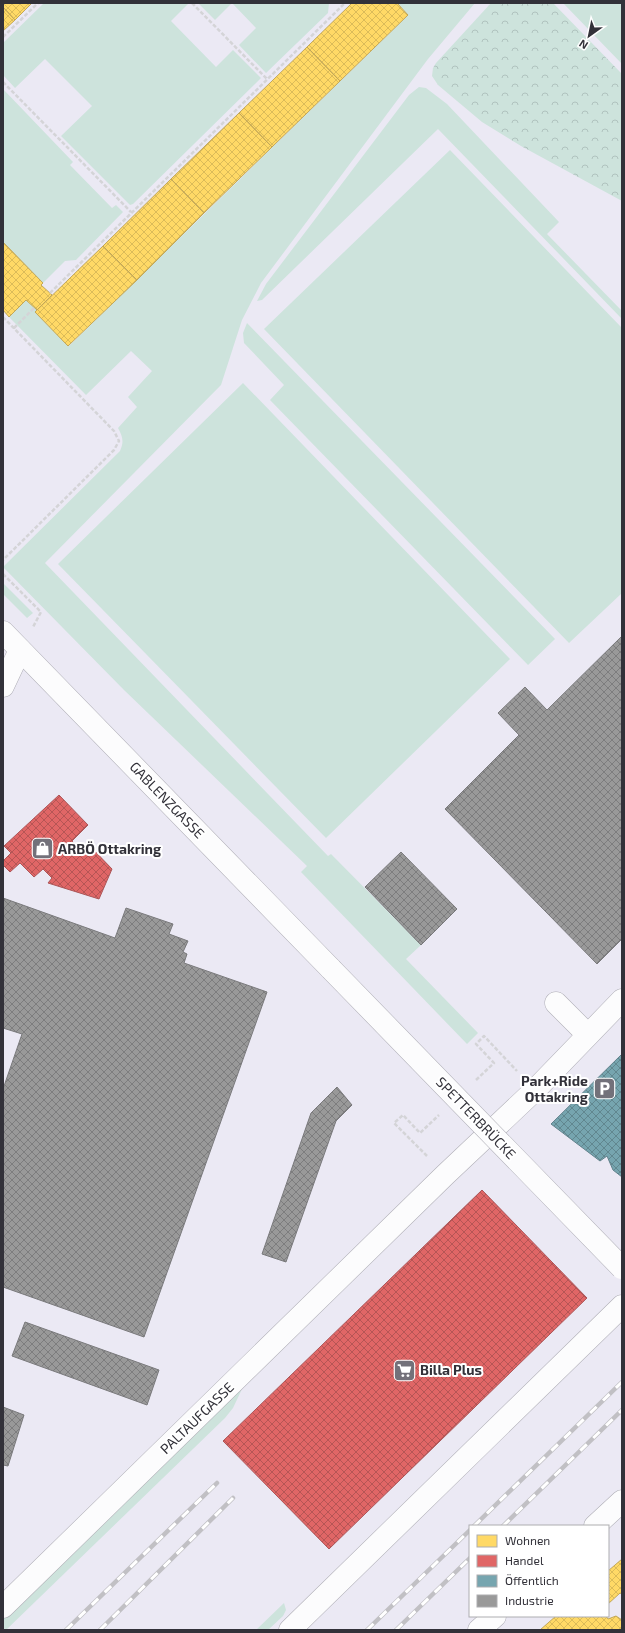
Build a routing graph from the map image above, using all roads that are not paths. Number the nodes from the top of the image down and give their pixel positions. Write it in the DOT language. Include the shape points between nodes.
graph roads {
  1 [pos="8,638"];
  2 [pos="3,686"];
  3 [pos="331,969"];
  4 [pos="622,1000"];
  5 [pos="556,1003"];
  6 [pos="588,1035"];
  7 [pos="622,1268"];
  8 [pos="622,1306"];
  9 [pos="622,1501"];
  10 [pos="596,1525"];
  11 [pos="3,1607"];
  12 [pos="494,1617"];
  13 [pos="290,1630"];
  14 [pos="479,1630"];
  1 -- 2 [label="street"];
  1 -- 3 [label="street, GABLENZGASSE"];
  3 -- 7 [label="street, SPETTERBRÜCKE, bridge"];
  4 -- 6 [label="street, PALTAUFGASSE"];
  5 -- 6 [label="street"];
  6 -- 11 [label="street, PALTAUFGASSE" via="535,1090"];
  8 -- 13 [label="street"];
  9 -- 10 [label="street"];
  12 -- 14 [label="street"];
}
